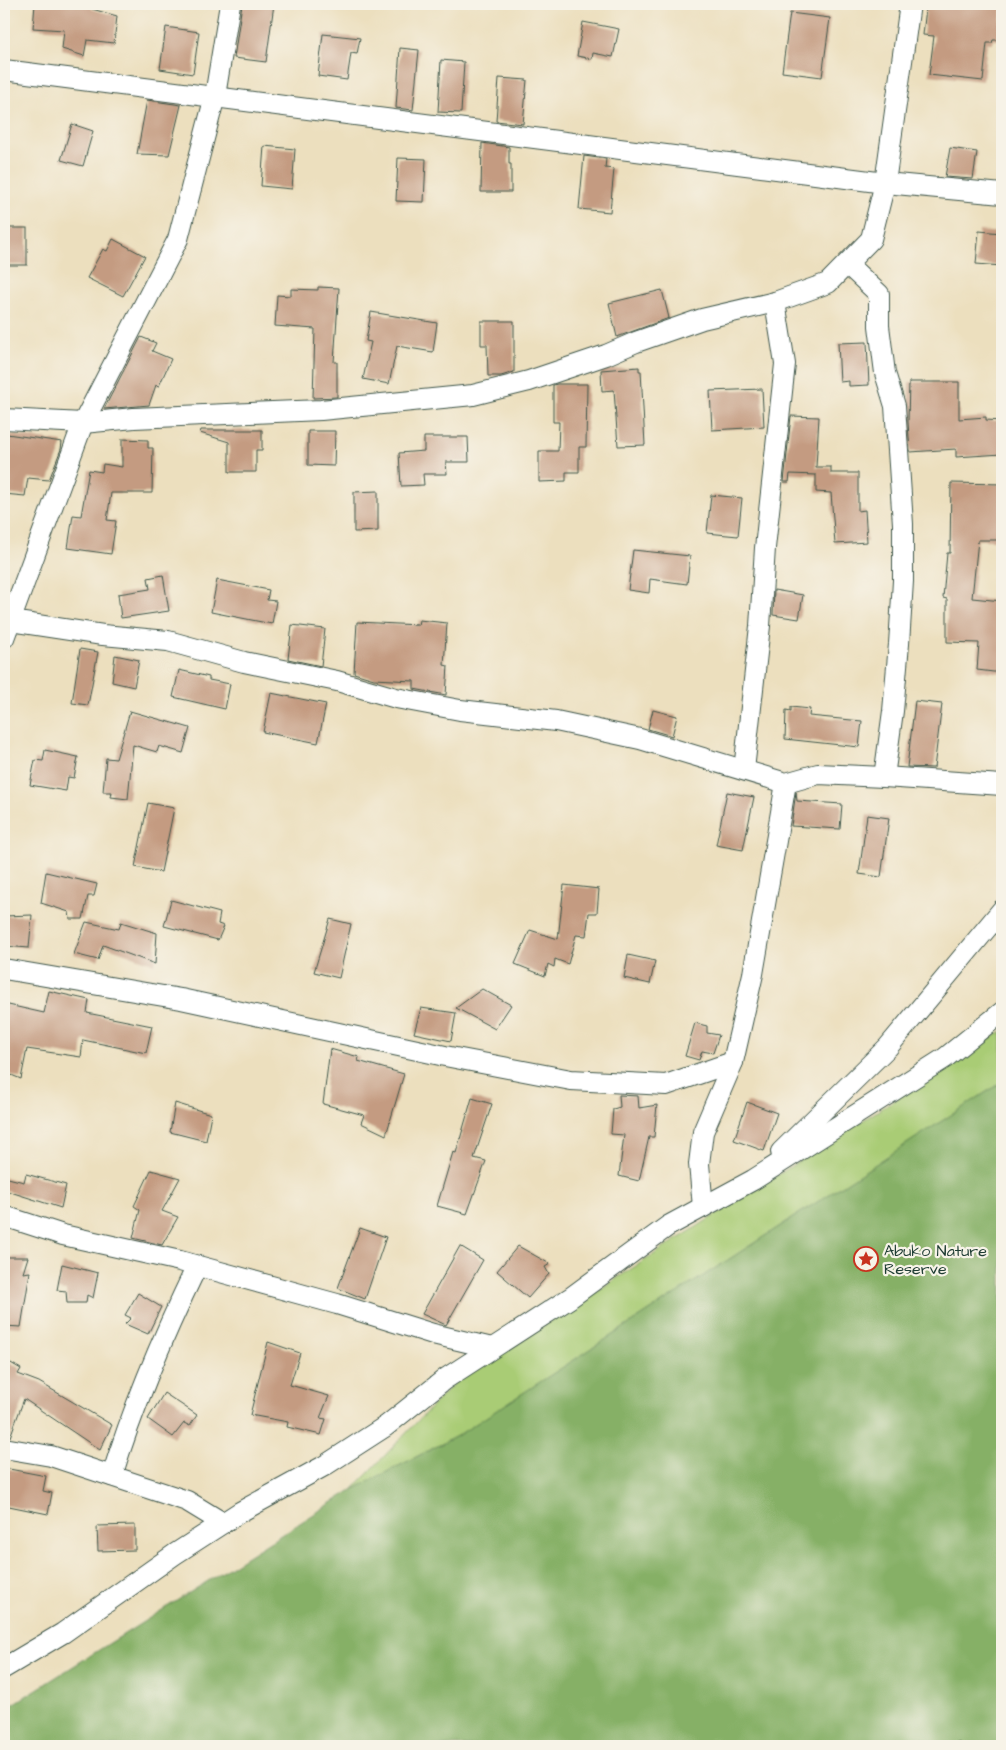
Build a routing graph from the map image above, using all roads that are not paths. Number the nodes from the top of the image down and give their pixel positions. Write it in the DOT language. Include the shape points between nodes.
graph roads {
  1 [pos="230,4"];
  2 [pos="910,4"];
  3 [pos="4,70"];
  4 [pos="215,96"];
  5 [pos="885,183"];
  6 [pos="1002,194"];
  7 [pos="847,264"];
  8 [pos="775,302"];
  9 [pos="4,419"];
  10 [pos="84,423"];
  11 [pos="6,626"];
  12 [pos="744,770"];
  13 [pos="884,777"];
  14 [pos="786,783"];
  15 [pos="1002,785"];
  16 [pos="1002,910"];
  17 [pos="4,969"];
  18 [pos="1002,1012"];
  19 [pos="733,1062"];
  20 [pos="753,1180"];
  21 [pos="704,1207"];
  22 [pos="4,1216"];
  23 [pos="197,1266"];
  24 [pos="492,1348"];
  25 [pos="4,1448"];
  26 [pos="112,1476"];
  27 [pos="223,1523"];
  28 [pos="4,1668"];
  1 -- 4 [label="street"];
  2 -- 5 [label="street"];
  3 -- 4 [label="street"];
  4 -- 5 [label="street"];
  4 -- 10 [label="street" via="178,238"];
  5 -- 6 [label="street"];
  5 -- 7 [label="street" via="871,239"];
  7 -- 8 [label="street" via="828,283"];
  7 -- 13 [label="street" via="879,294 884,373 895,406 900,463 903,581 893,711"];
  8 -- 10 [label="street" via="702,319 529,381 473,395 321,410"];
  8 -- 12 [label="street" via="785,364"];
  9 -- 10 [label="street"];
  10 -- 11 [label="street"];
  11 -- 12 [label="street" via="168,641 405,699 460,710 556,721 640,738"];
  12 -- 14 [label="street"];
  13 -- 14 [label="street" via="818,774"];
  13 -- 15 [label="street"];
  14 -- 19 [label="street" via="753,974"];
  16 -- 20 [label="street" via="888,1047"];
  17 -- 19 [label="street" via="181,999 571,1080 666,1085"];
  18 -- 20 [label="street" via="945,1058"];
  19 -- 21 [label="street" via="703,1132 699,1164"];
  20 -- 21 [label="street"];
  21 -- 24 [label="street" via="668,1226 570,1298"];
  22 -- 23 [label="street" via="63,1235"];
  23 -- 24 [label="street"];
  23 -- 26 [label="street" via="140,1392"];
  24 -- 27 [label="street" via="445,1379 386,1426"];
  25 -- 26 [label="street" via="51,1456"];
  26 -- 27 [label="street" via="187,1501"];
  27 -- 28 [label="street" via="63,1633"];
}
